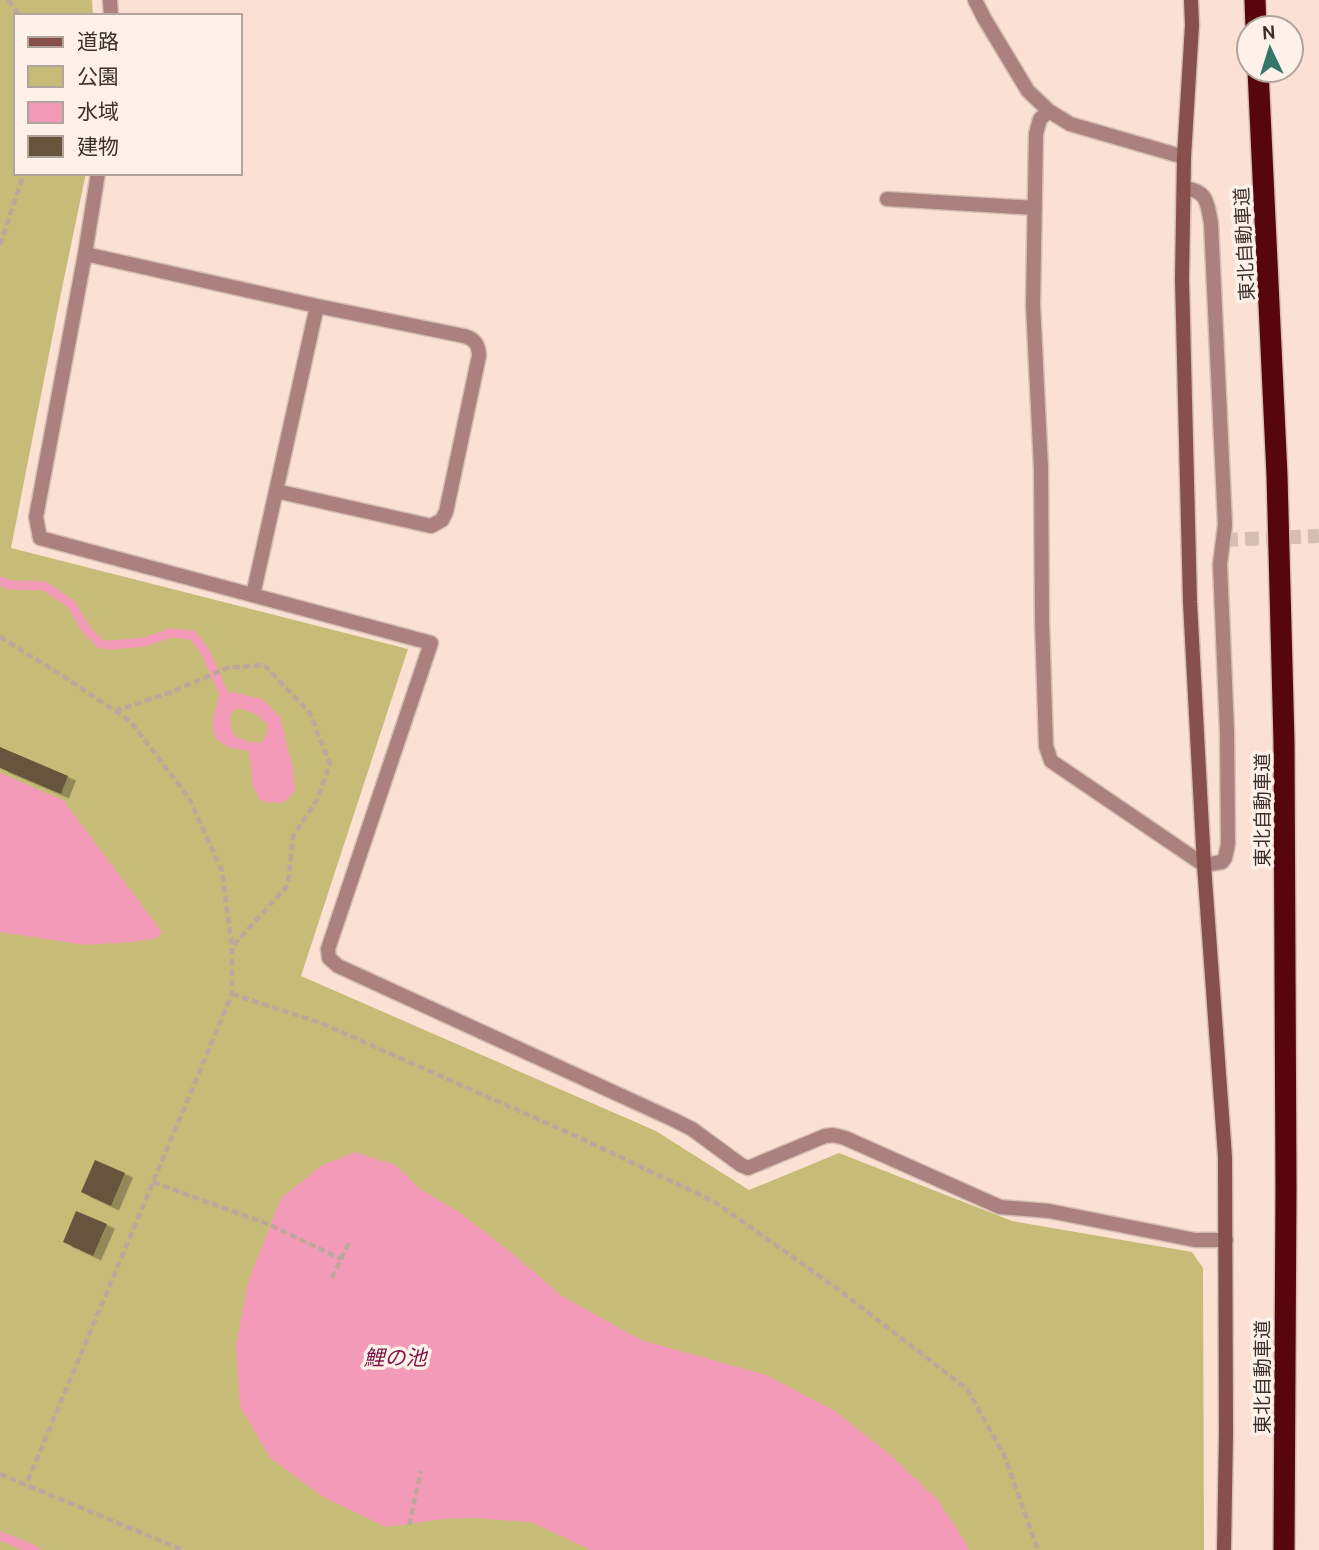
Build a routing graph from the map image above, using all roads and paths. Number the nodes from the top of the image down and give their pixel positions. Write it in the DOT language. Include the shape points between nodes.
graph roads {
  1 [pos="975,0"];
  2 [pos="1191,0"];
  3 [pos="1259,84"];
  4 [pos="1049,111"];
  5 [pos="1184,157"];
  6 [pos="23,175"];
  7 [pos="98,175"];
  8 [pos="1184,188"];
  9 [pos="887,199"];
  10 [pos="1035,208"];
  11 [pos="0,245"];
  12 [pos="85,254"];
  13 [pos="317,306"];
  14 [pos="276,491"];
  15 [pos="253,595"];
  16 [pos="0,637"];
  17 [pos="114,712"];
  18 [pos="1204,865"];
  19 [pos="232,948"];
  20 [pos="232,993"];
  21 [pos="153,1181"];
  22 [pos="1226,1240"];
  23 [pos="350,1241"];
  24 [pos="341,1259"];
  25 [pos="332,1278"];
  26 [pos="421,1471"];
  27 [pos="0,1474"];
  28 [pos="26,1485"];
  29 [pos="409,1525"];
  30 [pos="183,1550"];
  31 [pos="1038,1550"];
  32 [pos="1224,1550"];
  33 [pos="1284,1550"];
  1 -- 4 [label="street" via="1028,91"];
  2 -- 5 [label="street"];
  3 -- 33 [label="highway, 東北自動車道" via="1284,742"];
  4 -- 5 [label="street" via="1070,124"];
  4 -- 10 [label="street" via="1040,119 1036,134"];
  5 -- 8 [label="street"];
  6 -- 11 [label="path"];
  7 -- 12 [label="street"];
  8 -- 18 [label="street" via="1190,602"];
  8 -- 18 [label="street" via="1200,192 1207,201 1211,223 1225,525 1220,564 1228,844 1222,862"];
  9 -- 10 [label="street"];
  10 -- 18 [label="street" via="1033,305 1046,747 1051,761"];
  12 -- 13 [label="street"];
  12 -- 15 [label="street" via="36,517 40,538"];
  13 -- 14 [label="street"];
  13 -- 14 [label="street" via="464,336 479,346 446,512 431,526"];
  14 -- 15 [label="street"];
  15 -- 22 [label="street" via="431,643 328,949 338,967 672,1119 748,1168 833,1135 1000,1207 1049,1211 1195,1240"];
  16 -- 17 [label="path"];
  17 -- 19 [label="path" via="130,722 189,798 222,871"];
  17 -- 19 [label="path" via="227,668 264,665 310,713 330,764 317,800 293,836 288,885"];
  18 -- 22 [label="street" via="1225,1157"];
  19 -- 20 [label="path"];
  20 -- 21 [label="path"];
  20 -- 31 [label="path" via="321,1023 715,1202 835,1287 967,1390 1004,1455"];
  21 -- 24 [label="path" via="270,1224"];
  21 -- 28 [label="path"];
  22 -- 32 [label="street"];
  23 -- 24 [label="path"];
  24 -- 25 [label="path"];
  26 -- 29 [label="path"];
  27 -- 28 [label="path"];
  28 -- 30 [label="path"];
}
